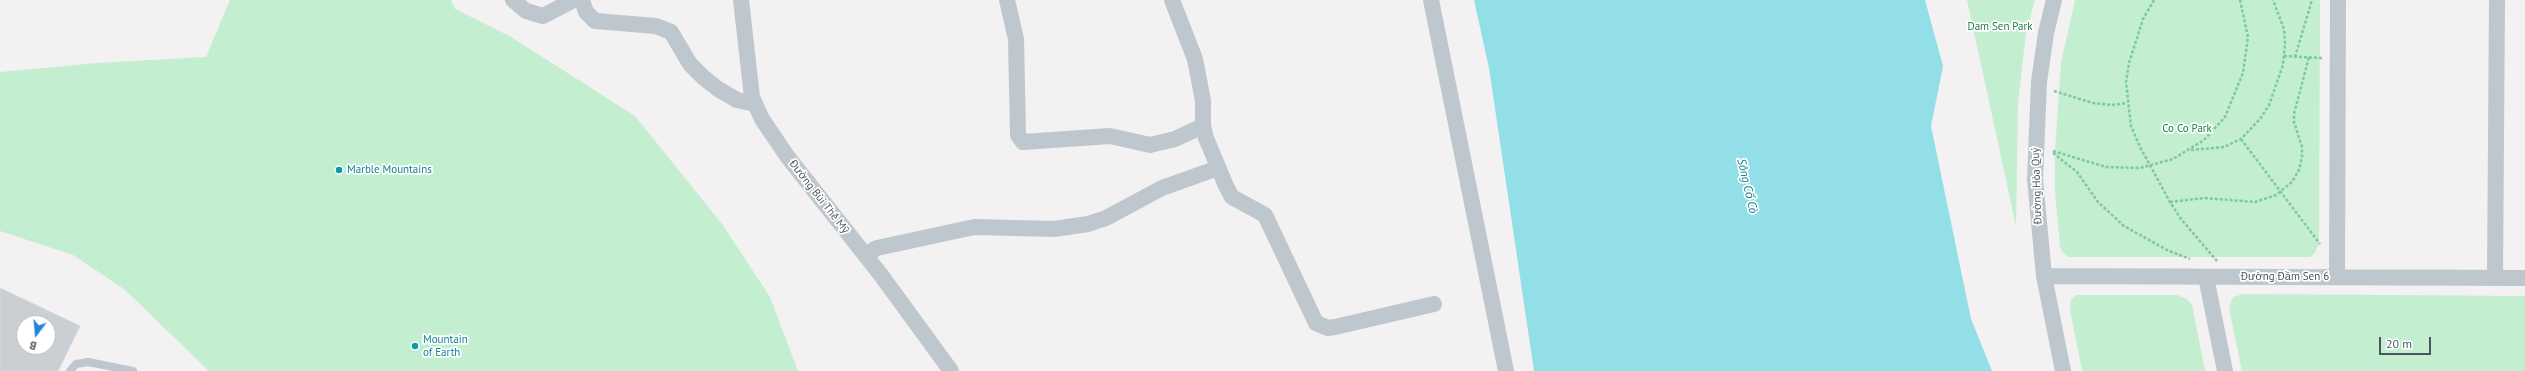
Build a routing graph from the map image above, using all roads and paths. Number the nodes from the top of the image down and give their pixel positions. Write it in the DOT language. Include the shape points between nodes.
graph roads {
  1 [pos="513,0"];
  2 [pos="574,0"];
  3 [pos="582,0"];
  4 [pos="741,0"];
  5 [pos="1007,0"];
  6 [pos="1172,0"];
  7 [pos="1432,0"];
  8 [pos="2054,0"];
  9 [pos="2154,0"];
  10 [pos="2240,0"];
  11 [pos="2273,0"];
  12 [pos="2312,0"];
  13 [pos="2338,0"];
  14 [pos="2497,0"];
  15 [pos="2284,56"];
  16 [pos="2296,57"];
  17 [pos="2309,58"];
  18 [pos="2325,58"];
  19 [pos="2052,90"];
  20 [pos="2127,103"];
  21 [pos="755,104"];
  22 [pos="1203,126"];
  23 [pos="2241,139"];
  24 [pos="2191,150"];
  25 [pos="2150,166"];
  26 [pos="1218,168"];
  27 [pos="2280,192"];
  28 [pos="2170,202"];
  29 [pos="2324,249"];
  30 [pos="865,256"];
  31 [pos="2192,260"];
  32 [pos="2219,263"];
  33 [pos="2044,276"];
  34 [pos="2206,277"];
  35 [pos="2337,277"];
  36 [pos="2495,278"];
  37 [pos="2525,278"];
  38 [pos="1434,304"];
  39 [pos="70,371"];
  40 [pos="133,371"];
  41 [pos="951,371"];
  42 [pos="1506,371"];
  43 [pos="2063,371"];
  44 [pos="2225,371"];
  1 -- 2 [label="street" via="526,11 543,16"];
  3 -- 21 [label="street" via="586,12 595,21 656,26 672,32 690,64 703,77 737,100"];
  4 -- 21 [label="street, Đường Bùi Thế Mỹ" via="752,98"];
  5 -- 22 [label="street" via="1016,39 1018,135 1022,142 1110,136 1150,145 1175,139"];
  6 -- 22 [label="street" via="1195,59 1203,101"];
  7 -- 42 [label="street"];
  8 -- 33 [label="street, Đường Hòa Quý" via="2042,59 2036,129 2036,201"];
  9 -- 20 [label="path" via="2135,40 2126,82"];
  10 -- 24 [label="path" via="2248,37 2247,54 2238,89 2225,117"];
  11 -- 15 [label="path" via="2284,29"];
  12 -- 16 [label="path"];
  13 -- 35 [label="street"];
  14 -- 36 [label="street"];
  15 -- 16 [label="path"];
  15 -- 23 [label="path" via="2277,86 2269,105"];
  16 -- 17 [label="path"];
  17 -- 18 [label="path"];
  17 -- 27 [label="path" via="2294,114 2303,152 2301,163 2292,182"];
  19 -- 20 [label="path" via="2093,103"];
  20 -- 25 [label="path" via="2131,126"];
  21 -- 30 [label="street, Đường Bùi Thế Mỹ" via="787,156"];
  22 -- 26 [label="street"];
  23 -- 24 [label="path" via="2224,147"];
  23 -- 27 [label="path"];
  24 -- 25 [label="path"];
  25 -- 28 [label="path"];
  25 -- 31 [label="path" via="2122,169 2106,167 2050,150 2077,172 2098,202 2124,226"];
  26 -- 30 [label="street" via="1162,188 1106,218 1088,224 1054,229 974,227 877,248"];
  26 -- 38 [label="street" via="1232,197 1265,215 1320,327 1348,325"];
  27 -- 28 [label="path" via="2256,202 2204,198"];
  27 -- 29 [label="path"];
  28 -- 32 [label="path" via="2181,219"];
  30 -- 41 [label="street, Đường Bùi Thế Mỹ"];
  33 -- 34 [label="street, Đường Đầm Sen 6"];
  33 -- 43 [label="street, Đường Hòa Quý"];
  34 -- 35 [label="street, Đường Đầm Sen 6"];
  34 -- 44 [label="street"];
  35 -- 36 [label="street, Đường Đầm Sen 6"];
  36 -- 37 [label="street, Đường Đầm Sen 6"];
  39 -- 40 [label="lane" via="76,364 88,362"];
}
